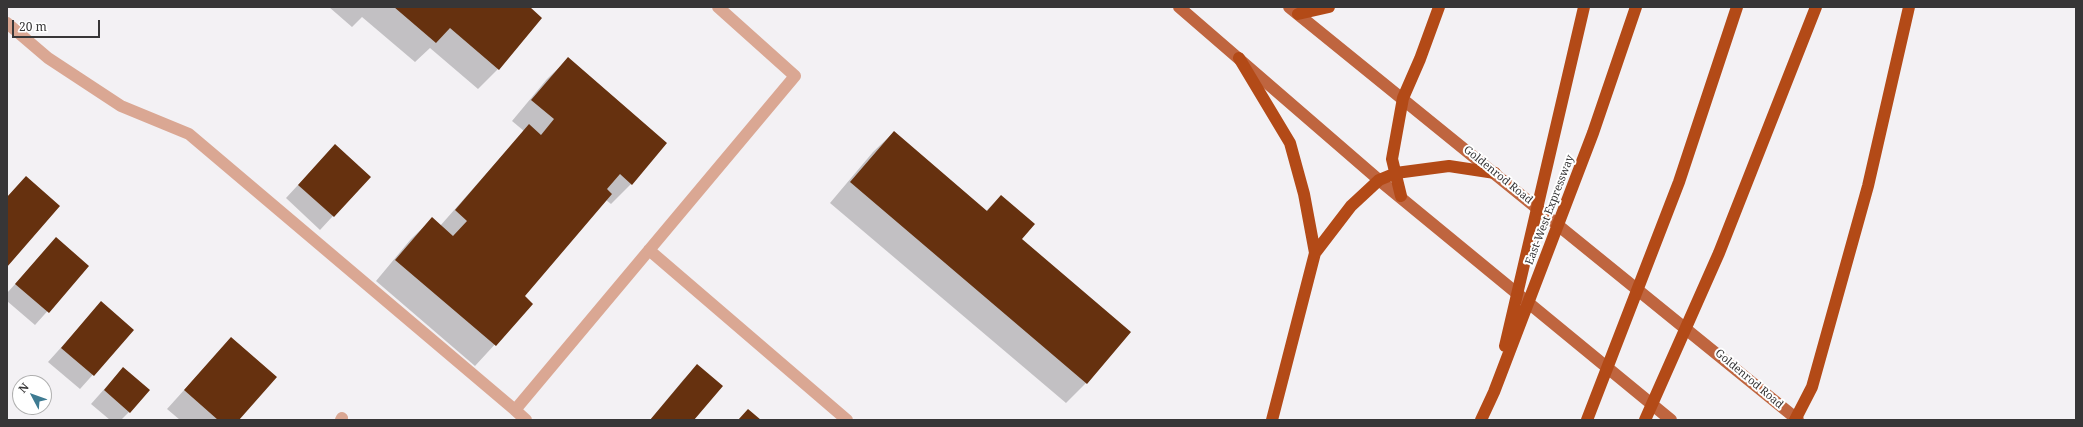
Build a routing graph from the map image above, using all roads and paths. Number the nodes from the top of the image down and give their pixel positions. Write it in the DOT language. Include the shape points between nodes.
graph roads {
  1 [pos="718,7"];
  2 [pos="1179,7"];
  3 [pos="1329,7"];
  4 [pos="1439,7"];
  5 [pos="1584,7"];
  6 [pos="1636,7"];
  7 [pos="1737,7"];
  8 [pos="1816,7"];
  9 [pos="1909,7"];
  10 [pos="1294,11"];
  11 [pos="7,23"];
  12 [pos="1239,58"];
  13 [pos="1403,98"];
  14 [pos="1396,173"];
  15 [pos="1495,173"];
  16 [pos="1379,180"];
  17 [pos="1401,196"];
  18 [pos="649,250"];
  19 [pos="1315,253"];
  20 [pos="1494,392"];
  21 [pos="515,410"];
  22 [pos="1796,419"];
  23 [pos="526,420"];
  24 [pos="847,420"];
  25 [pos="1272,420"];
  26 [pos="1481,420"];
  27 [pos="1587,420"];
  28 [pos="1645,420"];
  29 [pos="1671,420"];
  1 -- 18 [label="street" via="795,76"];
  2 -- 12 [label="main road"];
  3 -- 10 [label="highway"];
  4 -- 13 [label="highway"];
  5 -- 20 [label="highway"];
  6 -- 20 [label="highway, East-West Expressway" via="1593,133"];
  7 -- 27 [label="highway" via="1679,182"];
  8 -- 28 [label="highway" via="1719,254"];
  9 -- 22 [label="highway" via="1866,194 1812,386"];
  10 -- 13 [label="main road, Goldenrod Road"];
  11 -- 21 [label="street" via="48,58 121,106 189,134"];
  12 -- 16 [label="main road"];
  12 -- 19 [label="highway" via="1290,143 1304,194"];
  13 -- 14 [label="highway" via="1392,160"];
  13 -- 15 [label="main road, Goldenrod Road"];
  14 -- 15 [label="highway" via="1449,166"];
  14 -- 16 [label="highway"];
  14 -- 17 [label="highway"];
  15 -- 22 [label="main road, Goldenrod Road"];
  16 -- 17 [label="main road"];
  16 -- 19 [label="highway" via="1351,206"];
  17 -- 29 [label="main road"];
  18 -- 21 [label="street"];
  18 -- 24 [label="street"];
  19 -- 25 [label="highway"];
  20 -- 26 [label="highway, East-West Expressway"];
  21 -- 23 [label="street"];
}
